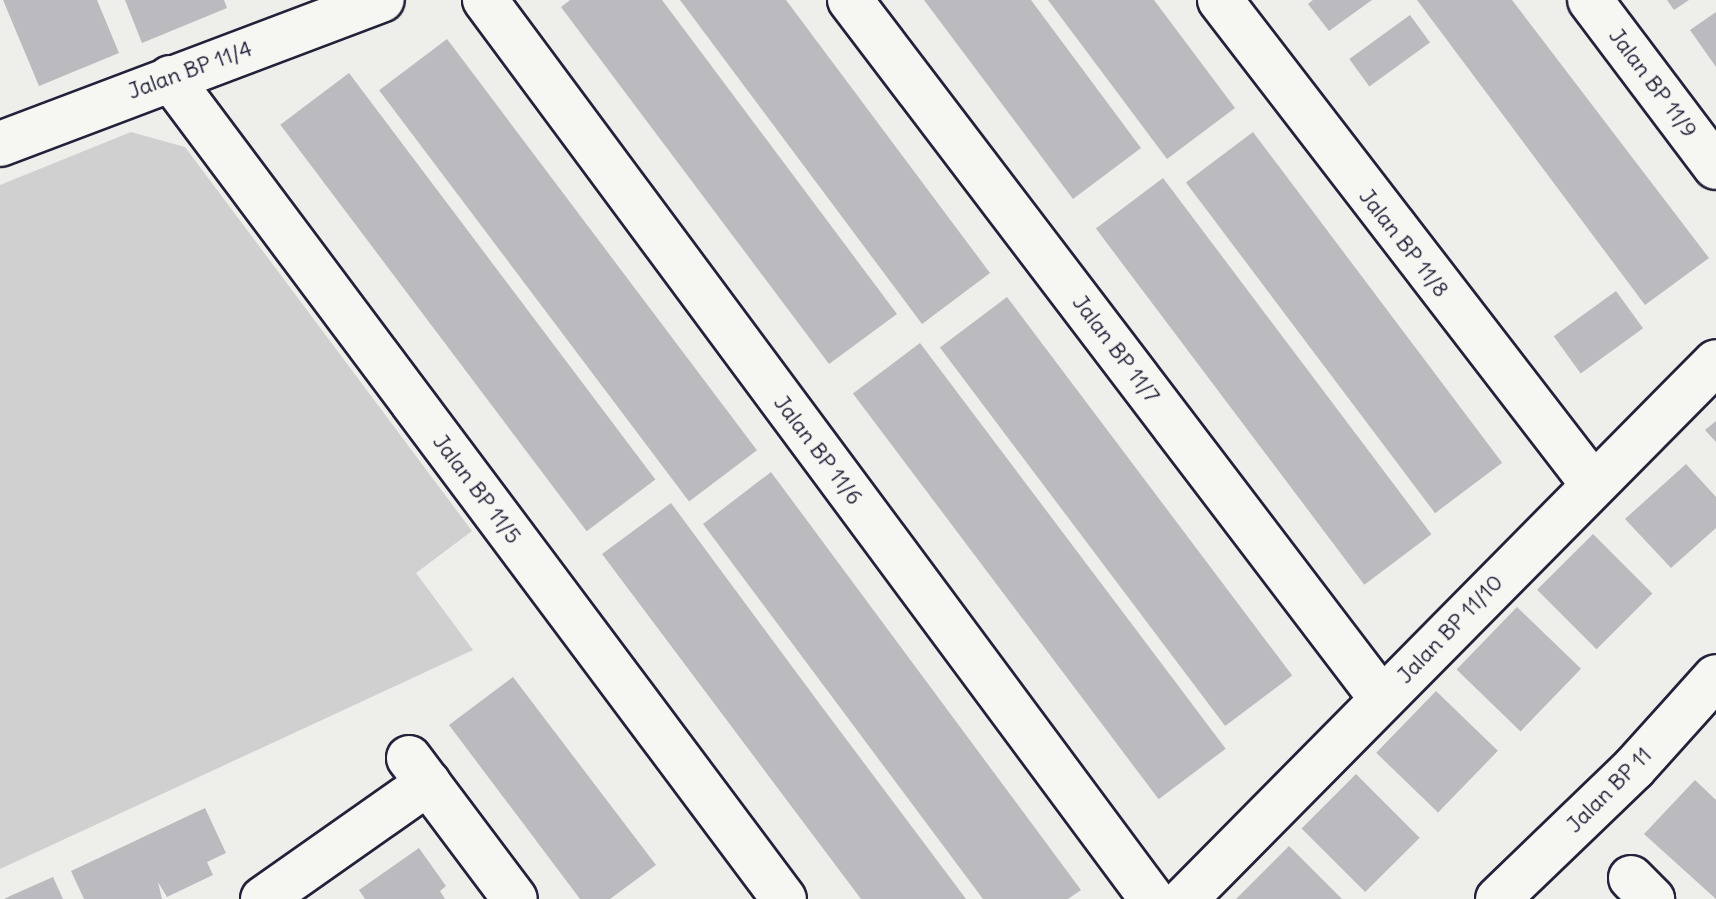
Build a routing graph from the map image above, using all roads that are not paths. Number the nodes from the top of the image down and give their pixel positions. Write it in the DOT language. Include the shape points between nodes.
graph roads {
  1 [pos="382,0"];
  2 [pos="485,0"];
  3 [pos="850,0"];
  4 [pos="1220,0"];
  5 [pos="1590,0"];
  6 [pos="170,78"];
  7 [pos="0,144"];
  8 [pos="1716,167"];
  9 [pos="1716,362"];
  10 [pos="1592,483"];
  11 [pos="1716,677"];
  12 [pos="1382,699"];
  13 [pos="263,899"];
  14 [pos="515,899"];
  15 [pos="784,899"];
  16 [pos="1152,899"];
  17 [pos="1185,899"];
  18 [pos="1498,899"];
  1 -- 6 [label="street, Jalan BP 11/4"];
  2 -- 16 [label="street, Jalan BP 11/6"];
  3 -- 12 [label="street, Jalan BP 11/7"];
  4 -- 10 [label="street, Jalan BP 11/8"];
  5 -- 8 [label="street, Jalan BP 11/9"];
  6 -- 7 [label="street, Jalan BP 11/4"];
  6 -- 15 [label="street, Jalan BP 11/5"];
  9 -- 10 [label="street, Jalan BP 11/10"];
  10 -- 12 [label="street, Jalan BP 11/10"];
  11 -- 18 [label="street, Jalan BP 11" via="1634,768"];
  12 -- 17 [label="street, Jalan BP 11/10"];
  13 -- 14 [label="street" via="419,770"];
}
